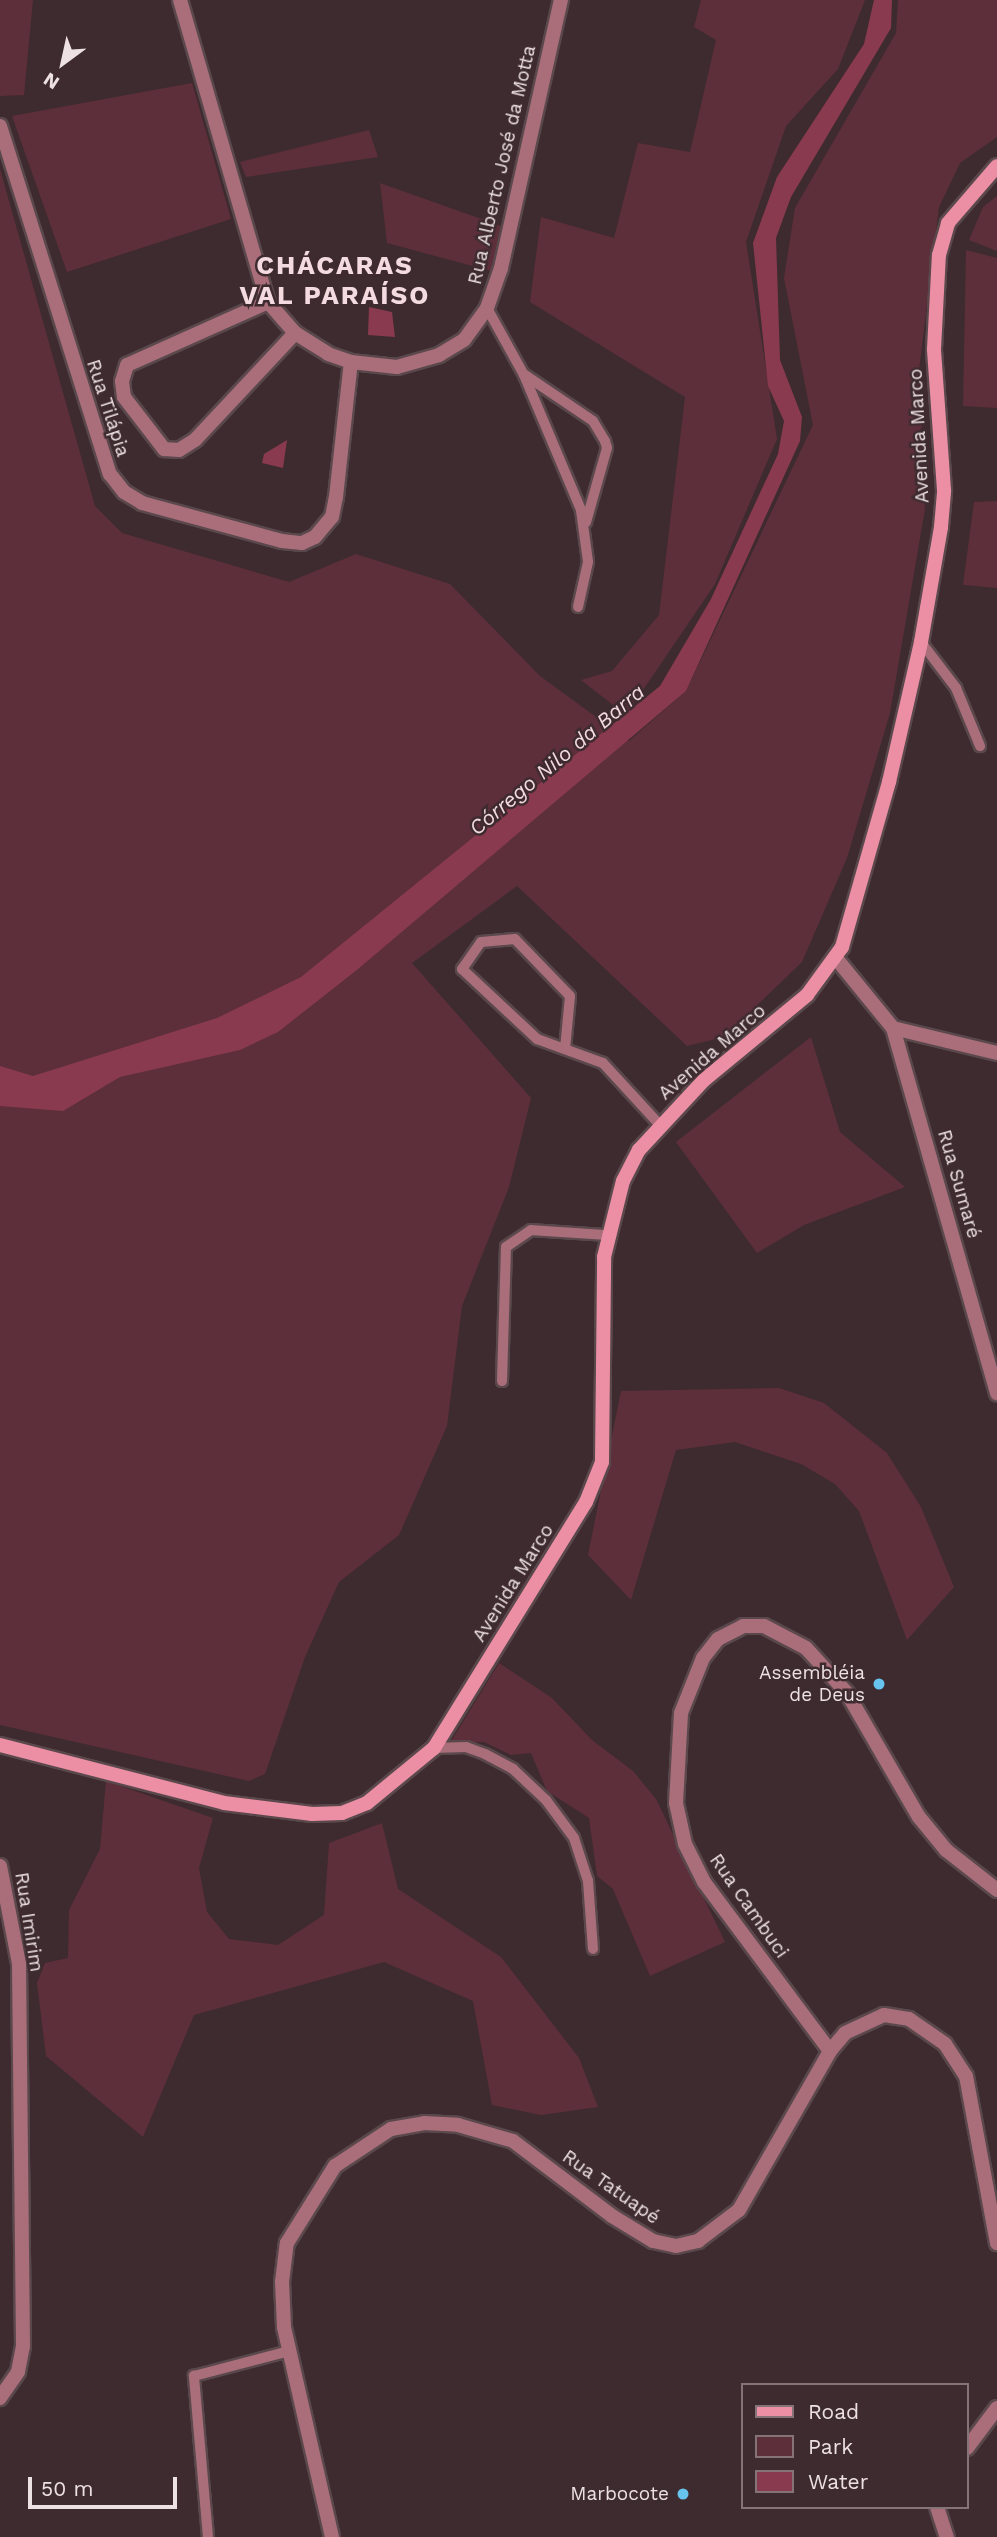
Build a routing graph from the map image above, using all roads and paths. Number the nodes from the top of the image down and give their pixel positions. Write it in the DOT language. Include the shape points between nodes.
graph roads {
  1 [pos="180,0"];
  2 [pos="561,0"];
  3 [pos="0,126"];
  4 [pos="997,166"];
  5 [pos="268,302"];
  6 [pos="487,308"];
  7 [pos="295,333"];
  8 [pos="351,362"];
  9 [pos="524,375"];
  10 [pos="585,525"];
  11 [pos="578,607"];
  12 [pos="921,642"];
  13 [pos="980,746"];
  14 [pos="835,957"];
  15 [pos="893,1028"];
  16 [pos="565,1049"];
  17 [pos="997,1053"];
  18 [pos="659,1124"];
  19 [pos="607,1235"];
  20 [pos="502,1381"];
  21 [pos="997,1393"];
  22 [pos="0,1745"];
  23 [pos="434,1748"];
  24 [pos="0,1866"];
  25 [pos="997,1890"];
  26 [pos="593,1950"];
  27 [pos="830,2051"];
  28 [pos="997,2243"];
  29 [pos="289,2351"];
  30 [pos="0,2398"];
  31 [pos="997,2407"];
  32 [pos="969,2445"];
  33 [pos="938,2509"];
  34 [pos="208,2537"];
  35 [pos="332,2537"];
  36 [pos="947,2537"];
  1 -- 5 [label="street, Rua Alberto José da Motta"];
  2 -- 6 [label="street, Rua Alberto José da Motta" via="501,268"];
  3 -- 8 [label="street, Rua Tilápia" via="110,474 124,492 142,503 282,541 315,537 331,517 337,497"];
  4 -- 12 [label="main road, Avenida Marco" via="948,223 939,255 934,349 944,490"];
  5 -- 7 [label="street, Rua Alberto José da Motta"];
  5 -- 7 [label="street" via="127,365 124,397 164,449 179,450 195,440"];
  6 -- 8 [label="street, Rua Alberto José da Motta" via="464,340 439,355 397,367"];
  6 -- 9 [label="lane"];
  7 -- 8 [label="street, Rua Alberto José da Motta"];
  9 -- 10 [label="lane"];
  9 -- 10 [label="lane" via="593,421 605,441 607,448"];
  10 -- 11 [label="lane" via="588,562"];
  12 -- 13 [label="lane" via="956,688"];
  12 -- 14 [label="main road, Avenida Marco" via="866,869"];
  14 -- 15 [label="street"];
  14 -- 18 [label="main road, Avenida Marco" via="807,995"];
  15 -- 17 [label="street"];
  15 -- 21 [label="street, Rua Sumaré"];
  16 -- 16 [label="lane" via="537,1039 462,969 481,942 515,939 570,996"];
  16 -- 18 [label="lane" via="603,1063"];
  18 -- 19 [label="main road, Avenida Marco" via="624,1181"];
  19 -- 20 [label="lane" via="531,1230 506,1247"];
  19 -- 23 [label="main road, Avenida Marco" via="602,1462 586,1502"];
  22 -- 23 [label="main road, Avenida Marco" via="224,1803 312,1814 342,1813 367,1803"];
  23 -- 26 [label="lane" via="466,1746 485,1754 513,1769 546,1800 574,1838 588,1881"];
  24 -- 30 [label="street, Rua Imirim" via="19,1964 23,2346 18,2372"];
  25 -- 27 [label="street, Rua Cambuci" via="946,1850 919,1817 847,1693 806,1648 764,1626 743,1626 718,1639 702,1658 681,1713 676,1803 685,1844 704,1882"];
  27 -- 28 [label="street, Rua Tatuapé" via="845,2033 884,2015 909,2019 945,2044 966,2076"];
  27 -- 29 [label="street, Rua Tatuapé" via="739,2210 698,2241 676,2246 653,2241 513,2141 487,2131 424,2123 391,2129 360,2145 335,2166 287,2242 282,2282"];
  29 -- 34 [label="lane" via="194,2376"];
  29 -- 35 [label="street, Rua Tatuapé"];
  31 -- 32 [label="street"];
  33 -- 36 [label="street"];
}
